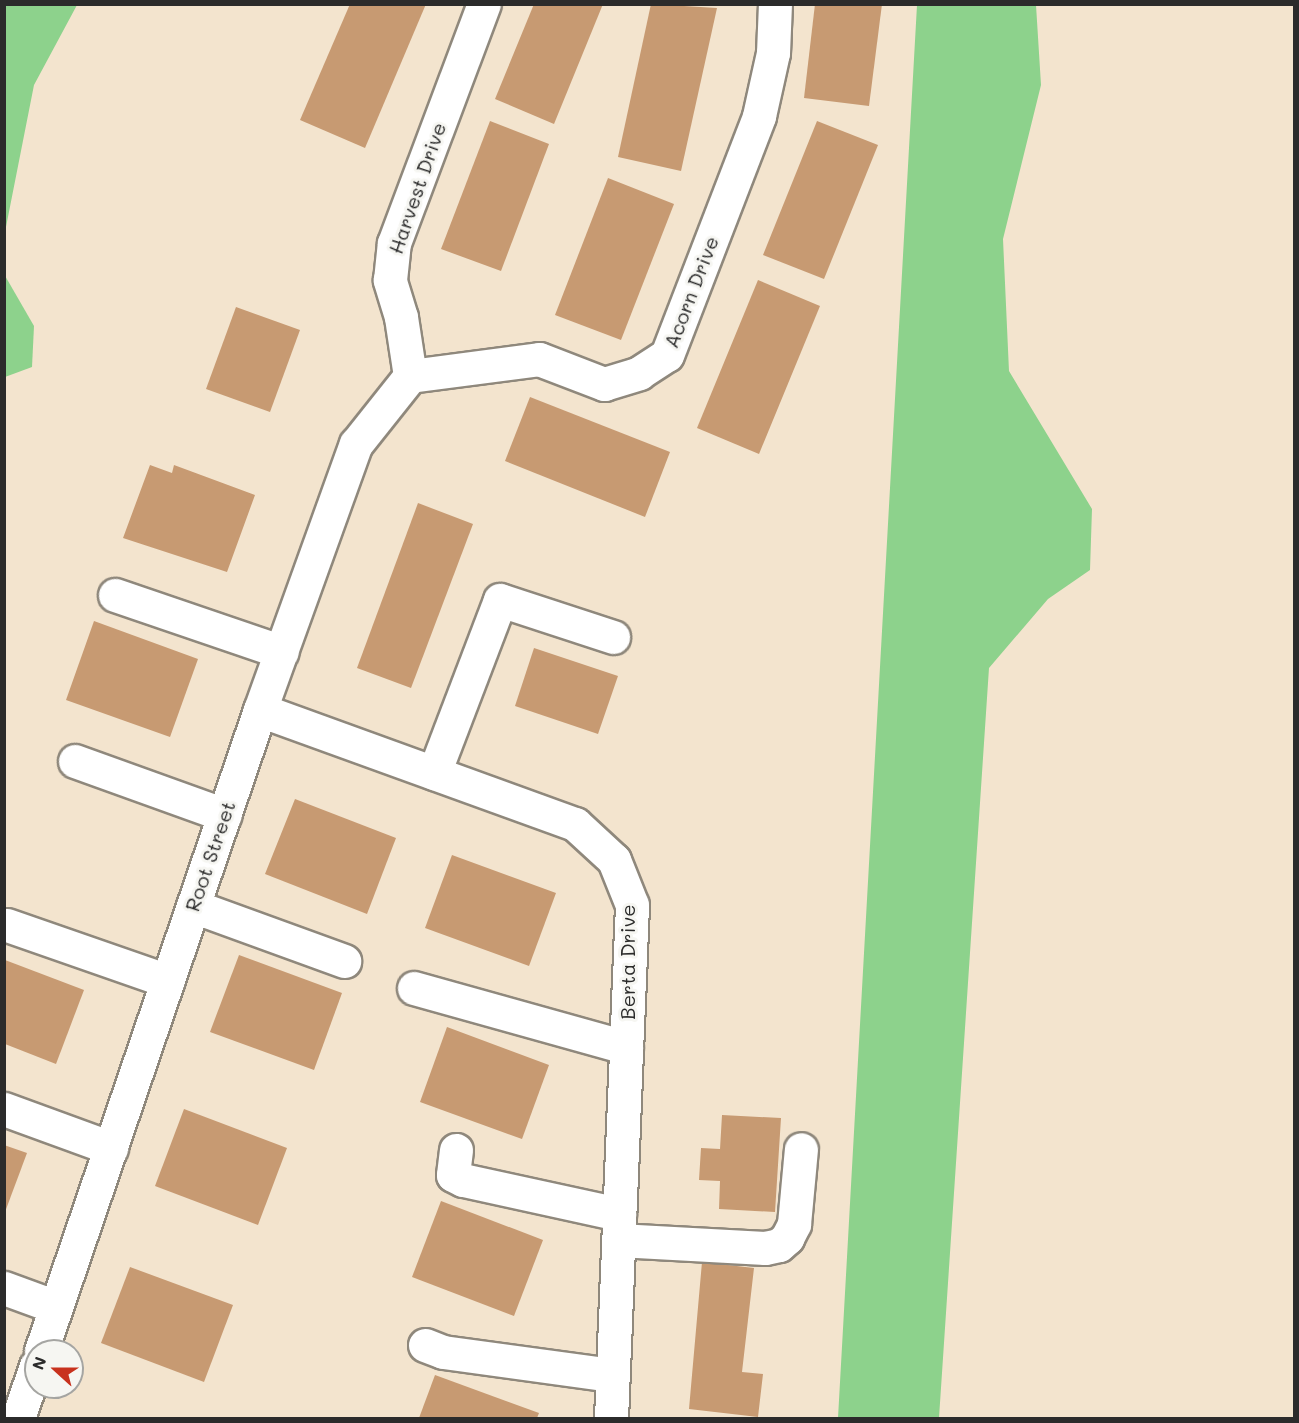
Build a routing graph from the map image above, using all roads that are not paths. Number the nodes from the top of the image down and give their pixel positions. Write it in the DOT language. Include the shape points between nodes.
graph roads {
  1 [pos="484,4"];
  2 [pos="775,4"];
  3 [pos="410,376"];
  4 [pos="116,595"];
  5 [pos="613,637"];
  6 [pos="282,652"];
  7 [pos="260,710"];
  8 [pos="75,761"];
  9 [pos="434,773"];
  10 [pos="225,815"];
  11 [pos="193,906"];
  12 [pos="7,925"];
  13 [pos="344,961"];
  14 [pos="168,981"];
  15 [pos="414,988"];
  16 [pos="626,1047"];
  17 [pos="4,1109"];
  18 [pos="111,1148"];
  19 [pos="801,1149"];
  20 [pos="456,1150"];
  21 [pos="619,1227"];
  22 [pos="4,1288"];
  23 [pos="57,1306"];
  24 [pos="45,1339"];
  25 [pos="425,1345"];
  26 [pos="612,1375"];
  27 [pos="25,1399"];
  28 [pos="18,1419"];
  29 [pos="611,1419"];
  1 -- 3 [label="street, Harvest Drive" via="394,243 390,280 401,316"];
  2 -- 3 [label="street, Acorn Drive" via="773,53 759,116 667,355 639,373 604,384 539,359"];
  3 -- 6 [label="street, Root Street" via="356,444"];
  4 -- 6 [label="street"];
  5 -- 9 [label="street" via="500,600"];
  6 -- 7 [label="street, Root Street"];
  7 -- 9 [label="street, Berta Drive"];
  7 -- 10 [label="street, Root Street"];
  8 -- 10 [label="street"];
  9 -- 16 [label="street, Berta Drive" via="575,824 614,860 632,905"];
  10 -- 11 [label="street, Root Street"];
  11 -- 13 [label="street"];
  11 -- 14 [label="street, Root Street"];
  12 -- 14 [label="street"];
  14 -- 18 [label="street, Root Street"];
  15 -- 16 [label="street"];
  16 -- 21 [label="street, Berta Drive"];
  17 -- 18 [label="street"];
  18 -- 23 [label="street, Root Street"];
  19 -- 21 [label="street" via="794,1224 779,1245 765,1248"];
  20 -- 21 [label="street" via="453,1175 463,1180"];
  21 -- 26 [label="street, Berta Drive"];
  22 -- 23 [label="street"];
  23 -- 24 [label="street, Root Street"];
  25 -- 26 [label="street" via="443,1352"];
  26 -- 29 [label="street, Berta Drive"];
  27 -- 28 [label="street"];
}
